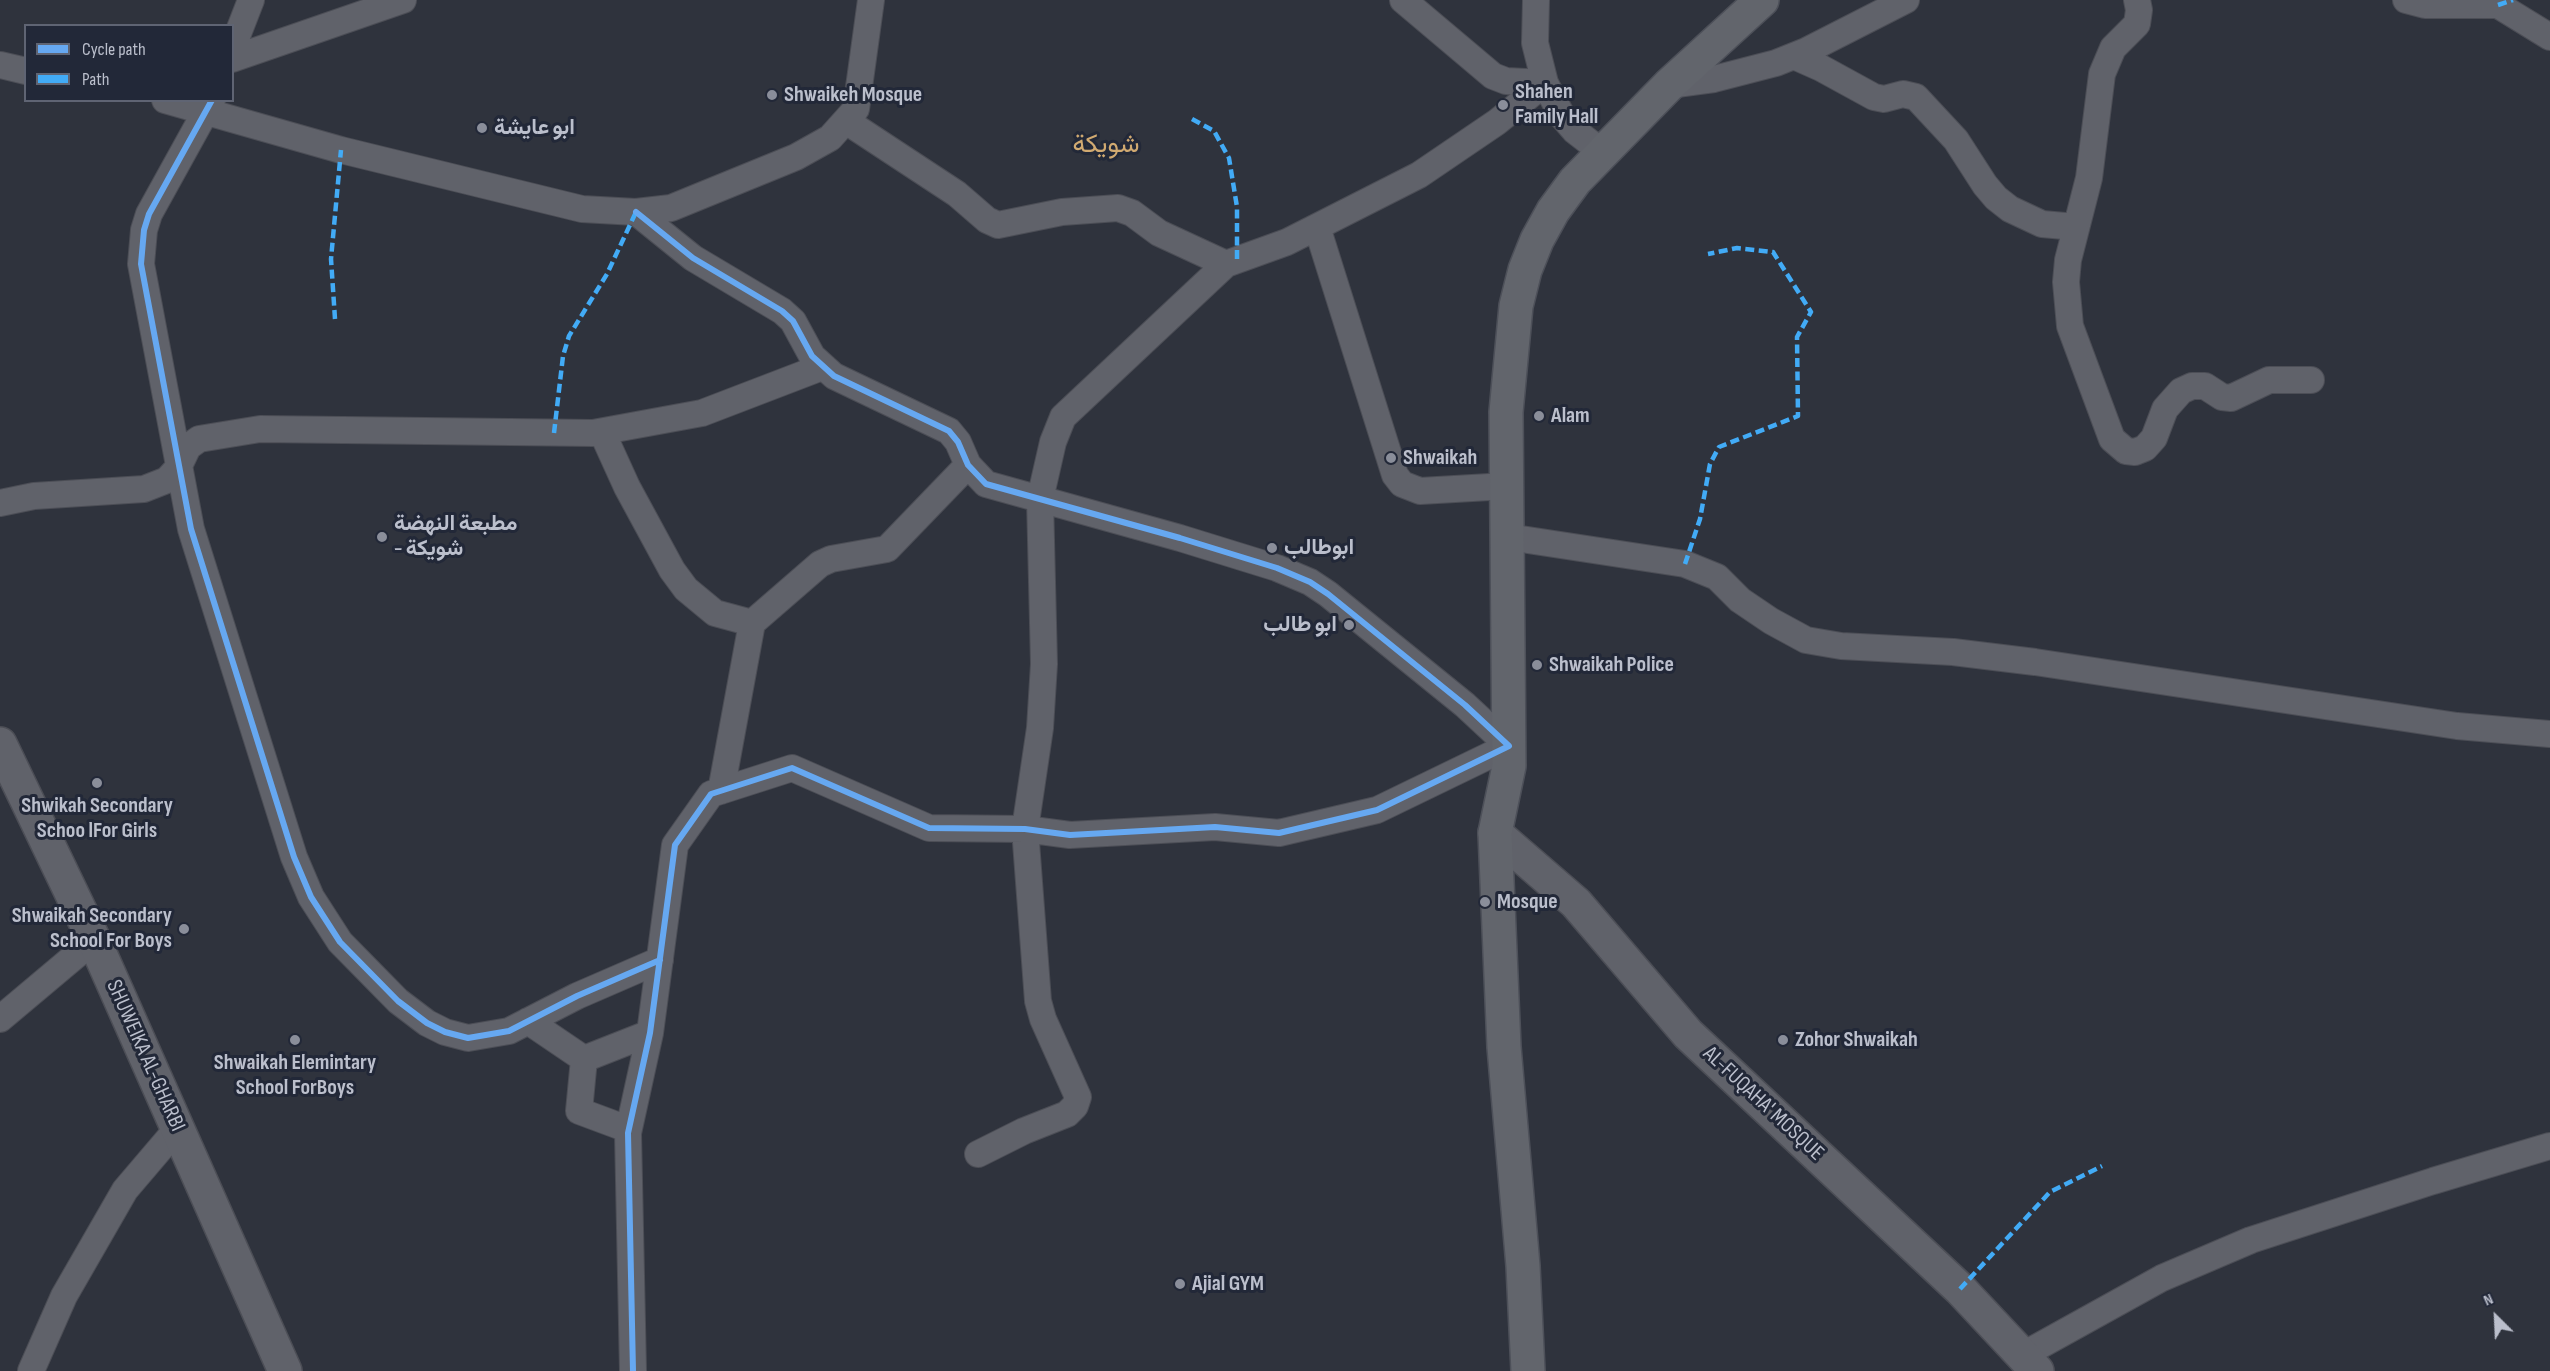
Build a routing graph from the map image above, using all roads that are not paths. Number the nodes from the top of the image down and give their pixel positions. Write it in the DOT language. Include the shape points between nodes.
graph roads {
  1 [pos="251,0"];
  2 [pos="403,0"];
  3 [pos="871,0"];
  4 [pos="1403,0"];
  5 [pos="1536,0"];
  6 [pos="1762,0"];
  7 [pos="1906,0"];
  8 [pos="2137,0"];
  9 [pos="2406,0"];
  10 [pos="2550,37"];
  11 [pos="234,44"];
  12 [pos="1794,56"];
  13 [pos="234,58"];
  14 [pos="0,65"];
  15 [pos="24,71"];
  16 [pos="1545,83"];
  17 [pos="1669,85"];
  18 [pos="180,102"];
  19 [pos="209,106"];
  20 [pos="846,121"];
  21 [pos="1602,152"];
  22 [pos="636,212"];
  23 [pos="1317,227"];
  24 [pos="2076,227"];
  25 [pos="1226,264"];
  26 [pos="822,367"];
  27 [pos="2311,380"];
  28 [pos="602,432"];
  29 [pos="968,465"];
  30 [pos="178,468"];
  31 [pos="1507,486"];
  32 [pos="1040,499"];
  33 [pos="0,503"];
  34 [pos="1508,537"];
  35 [pos="752,623"];
  36 [pos="2550,734"];
  37 [pos="0,744"];
  38 [pos="1509,746"];
  39 [pos="721,791"];
  40 [pos="1025,829"];
  41 [pos="1495,833"];
  42 [pos="94,940"];
  43 [pos="660,960"];
  44 [pos="0,1019"];
  45 [pos="528,1021"];
  46 [pos="650,1033"];
  47 [pos="584,1059"];
  48 [pos="177,1129"];
  49 [pos="628,1134"];
  50 [pos="2550,1146"];
  51 [pos="978,1154"];
  52 [pos="2030,1363"];
  53 [pos="32,1371"];
  54 [pos="285,1371"];
  55 [pos="633,1371"];
  56 [pos="1528,1371"];
  1 -- 11 [label="street"];
  2 -- 13 [label="street"];
  3 -- 20 [label="street" via="856,110"];
  4 -- 16 [label="street" via="1493,76 1506,81"];
  5 -- 16 [label="street" via="1536,43"];
  6 -- 17 [label="main road"];
  7 -- 12 [label="street"];
  8 -- 24 [label="street" via="2137,24 2113,48 2102,74 2094,150"];
  9 -- 10 [label="street" via="2425,5 2498,5"];
  12 -- 17 [label="street" via="1745,72"];
  12 -- 24 [label="street" via="1874,97 1916,97 1950,133 1996,198 2034,221"];
  14 -- 15 [label="street"];
  16 -- 21 [label="street" via="1562,116"];
  16 -- 23 [label="street" via="1497,122 1419,175"];
  17 -- 21 [label="main road"];
  18 -- 19 [label="street"];
  19 -- 22 [label="street" via="340,150 582,210"];
  19 -- 30 [label="street" via="154,203 141,247"];
  20 -- 22 [label="street" via="830,138 796,157 671,208"];
  20 -- 25 [label="street" via="998,225 1062,212 1118,208 1132,213 1159,233"];
  21 -- 31 [label="main road" via="1553,211 1525,270 1512,334 1506,412"];
  22 -- 26 [label="street" via="693,258 782,311 793,321"];
  23 -- 25 [label="street"];
  23 -- 31 [label="street" via="1399,480 1420,491"];
  24 -- 27 [label="street" via="2066,282 2070,326 2112,439 2119,448 2135,452 2149,445 2165,409 2181,391 2192,386 2205,386 2231,398 2269,380"];
  25 -- 32 [label="street" via="1063,417"];
  26 -- 28 [label="street" via="702,413"];
  26 -- 29 [label="street" via="939,424 958,442"];
  28 -- 30 [label="street" via="261,429 199,439 188,447"];
  28 -- 35 [label="street" via="627,487 686,589 715,613"];
  29 -- 32 [label="street" via="986,484"];
  29 -- 35 [label="street" via="887,549 820,564"];
  30 -- 33 [label="street" via="167,480 144,489 34,495"];
  30 -- 45 [label="street" via="191,529 294,857 324,920 349,953 427,1023 468,1038 509,1031"];
  31 -- 34 [label="main road"];
  32 -- 38 [label="street" via="1180,538 1310,582 1465,705"];
  32 -- 40 [label="street" via="1044,664 1040,728"];
  34 -- 36 [label="street" via="1685,564 1717,577 1740,600 1806,640 1841,646 1953,652 2457,726"];
  34 -- 38 [label="main road"];
  35 -- 39 [label="street"];
  37 -- 42 [label="street, SHUWEIKA AL-GHARBI"];
  38 -- 40 [label="street" via="1377,810 1279,833 1215,827 1070,836"];
  38 -- 41 [label="main road" via="1509,766"];
  39 -- 40 [label="street" via="792,768 929,828"];
  39 -- 43 [label="street" via="711,794 675,845"];
  40 -- 51 [label="street" via="1038,1001 1078,1097 1067,1114"];
  41 -- 52 [label="street, AL-FUQAHA' MOSQUE" via="1576,903 1688,1034 1960,1289"];
  41 -- 56 [label="main road" via="1504,1047"];
  42 -- 44 [label="street"];
  42 -- 48 [label="street, SHUWEIKA AL-GHARBI"];
  43 -- 45 [label="street"];
  43 -- 46 [label="street"];
  45 -- 47 [label="street"];
  46 -- 47 [label="street"];
  46 -- 49 [label="street"];
  47 -- 49 [label="street" via="579,1111 622,1127"];
  48 -- 53 [label="street" via="125,1190 64,1296"];
  48 -- 54 [label="street, SHUWEIKA AL-GHARBI"];
  49 -- 55 [label="street"];
  50 -- 52 [label="street" via="2242,1244 2162,1278"];
}
